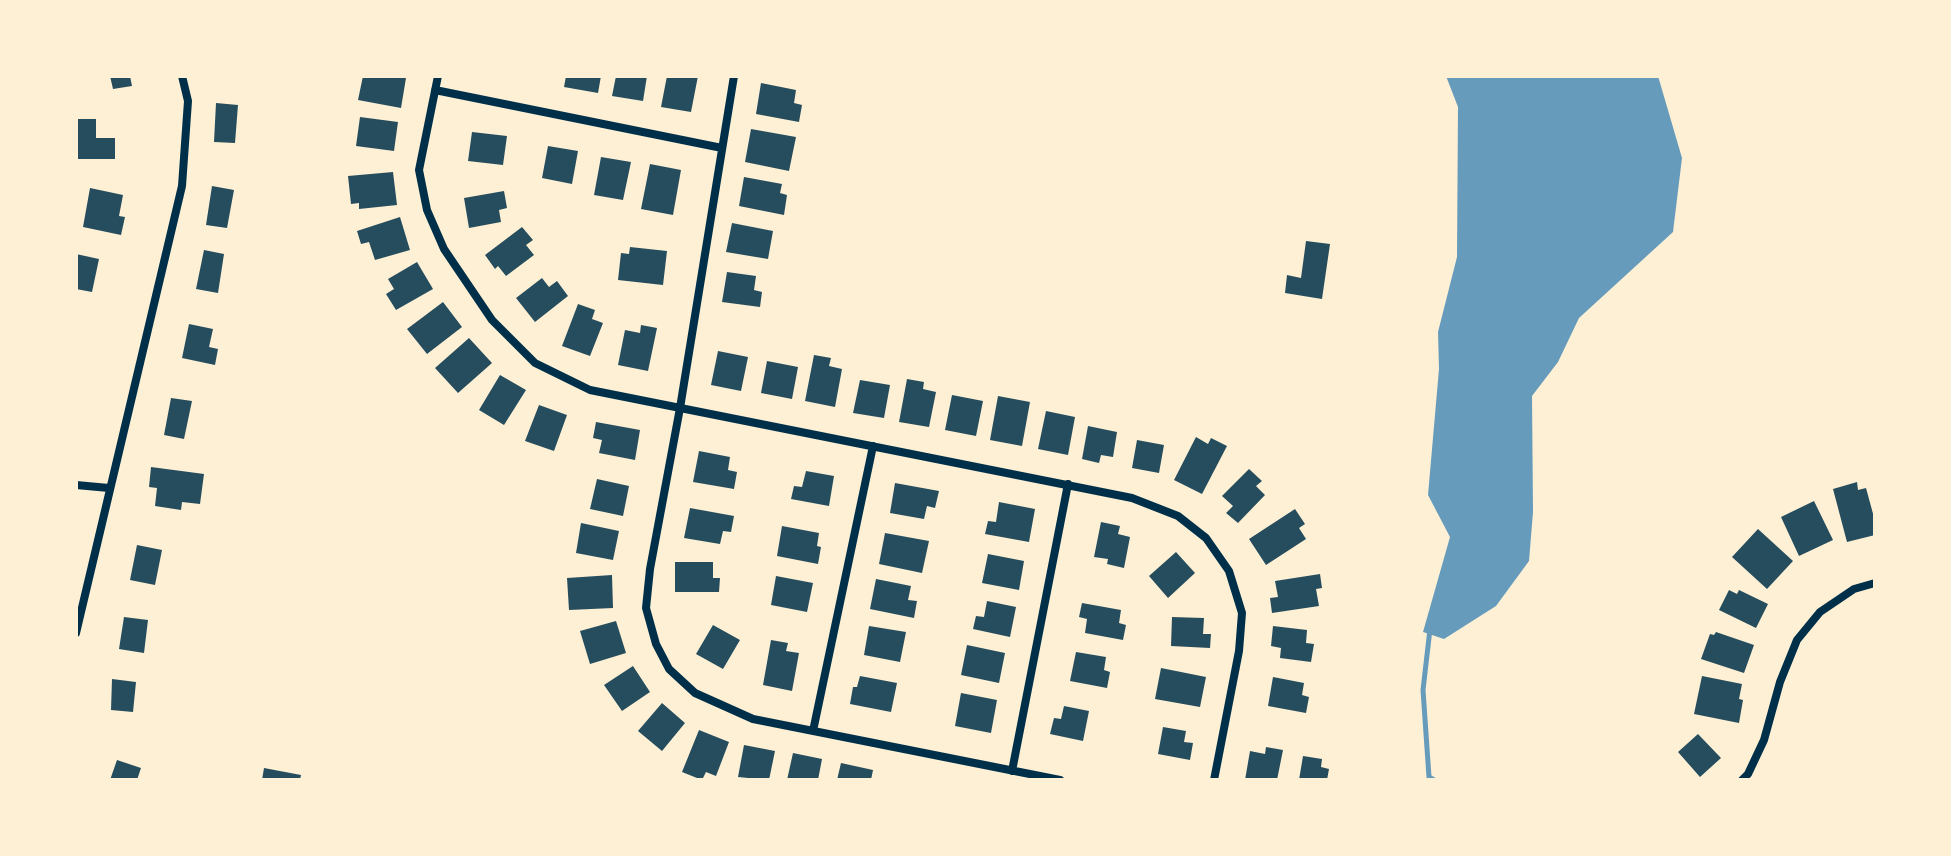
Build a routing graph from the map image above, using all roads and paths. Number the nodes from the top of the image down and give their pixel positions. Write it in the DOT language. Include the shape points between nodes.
graph roads {
  1 [pos="182,76"];
  2 [pos="438,76"];
  3 [pos="734,76"];
  4 [pos="435,90"];
  5 [pos="722,148"];
  6 [pos="680,408"];
  7 [pos="873,446"];
  8 [pos="1068,484"];
  9 [pos="76,485"];
  10 [pos="109,488"];
  11 [pos="1875,583"];
  12 [pos="76,633"];
  13 [pos="813,731"];
  14 [pos="1012,771"];
  15 [pos="1060,780"];
  16 [pos="1214,780"];
  17 [pos="1742,780"];
  1 -- 10 [label="street" via="188,101 182,186"];
  2 -- 4 [label="street"];
  3 -- 5 [label="street"];
  4 -- 5 [label="street"];
  4 -- 6 [label="street" via="419,170 427,210 444,249 492,320 535,363 590,390"];
  5 -- 6 [label="street"];
  6 -- 7 [label="street"];
  6 -- 13 [label="street" via="646,608 656,644 669,669 695,693 753,719"];
  7 -- 8 [label="street"];
  7 -- 13 [label="street"];
  8 -- 14 [label="street"];
  8 -- 16 [label="street" via="1132,498 1178,516 1206,538 1229,571 1242,613"];
  9 -- 10 [label="street"];
  10 -- 12 [label="street"];
  11 -- 17 [label="street" via="1854,589 1820,612 1797,640 1764,740"];
  13 -- 14 [label="street"];
  14 -- 15 [label="street"];
}
